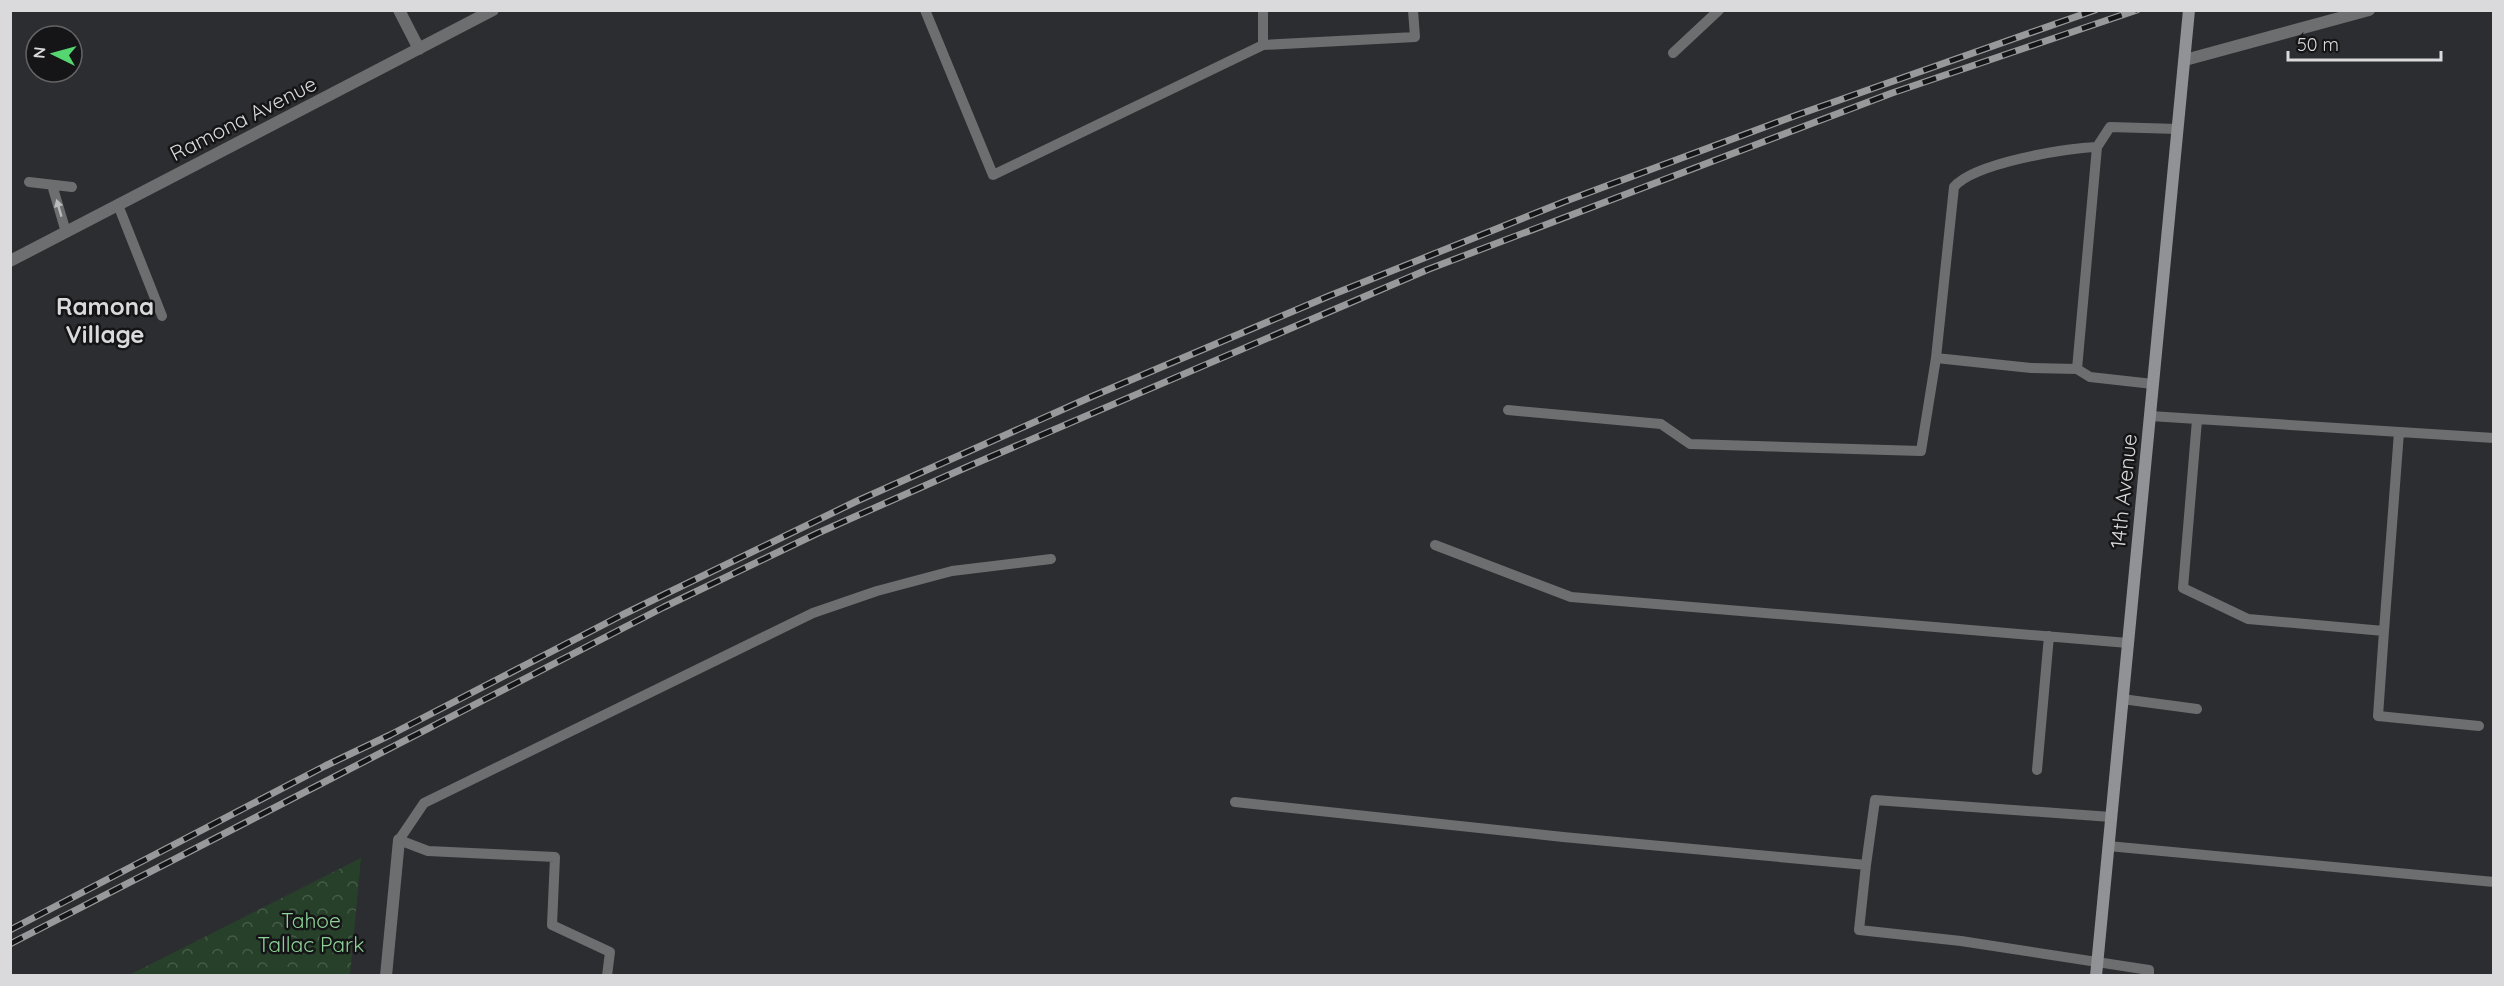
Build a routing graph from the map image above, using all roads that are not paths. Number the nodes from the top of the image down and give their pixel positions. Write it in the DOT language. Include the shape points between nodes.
graph roads {
  1 [pos="399,10"];
  2 [pos="493,10"];
  3 [pos="925,10"];
  4 [pos="1263,10"];
  5 [pos="1413,10"];
  6 [pos="1719,10"];
  7 [pos="2189,10"];
  8 [pos="2369,10"];
  9 [pos="1263,45"];
  10 [pos="419,49"];
  11 [pos="1673,53"];
  12 [pos="2185,60"];
  13 [pos="2178,129"];
  14 [pos="2097,147"];
  15 [pos="29,182"];
  16 [pos="52,185"];
  17 [pos="72,188"];
  18 [pos="118,205"];
  19 [pos="66,232"];
  20 [pos="10,261"];
  21 [pos="162,316"];
  22 [pos="1936,358"];
  23 [pos="2077,369"];
  24 [pos="2153,384"];
  25 [pos="1508,410"];
  26 [pos="2150,416"];
  27 [pos="2197,420"];
  28 [pos="2399,432"];
  29 [pos="2493,438"];
  30 [pos="1435,545"];
  31 [pos="1051,559"];
  32 [pos="2384,631"];
  33 [pos="2049,636"];
  34 [pos="2128,643"];
  35 [pos="2122,699"];
  36 [pos="2196,709"];
  37 [pos="2479,726"];
  38 [pos="2037,770"];
  39 [pos="1235,802"];
  40 [pos="2111,817"];
  41 [pos="399,840"];
  42 [pos="2108,846"];
  43 [pos="1866,865"];
  44 [pos="2493,882"];
  45 [pos="2096,969"];
  46 [pos="386,975"];
  47 [pos="607,975"];
  48 [pos="2149,975"];
  1 -- 10 [label="street"];
  2 -- 10 [label="street, Ramona Avenue"];
  3 -- 9 [label="lane" via="993,175"];
  4 -- 9 [label="lane"];
  5 -- 9 [label="lane" via="1414,37"];
  6 -- 11 [label="lane"];
  7 -- 12 [label="main road, 14th Avenue"];
  8 -- 12 [label="street"];
  10 -- 18 [label="street, Ramona Avenue"];
  12 -- 13 [label="main road, 14th Avenue"];
  13 -- 14 [label="lane" via="2110,128"];
  13 -- 24 [label="main road, 14th Avenue"];
  14 -- 22 [label="lane" via="2072,148 1975,171 1954,186"];
  14 -- 23 [label="lane"];
  15 -- 16 [label="lane"];
  16 -- 17 [label="lane"];
  19 -- 16 [label="lane, one-way"];
  18 -- 19 [label="street, Ramona Avenue"];
  18 -- 21 [label="lane"];
  19 -- 20 [label="street, Ramona Avenue"];
  22 -- 23 [label="lane"];
  22 -- 25 [label="lane" via="1921,451 1690,444 1661,424"];
  23 -- 24 [label="lane" via="2090,377"];
  24 -- 26 [label="main road, 14th Avenue"];
  26 -- 27 [label="lane"];
  26 -- 34 [label="main road, 14th Avenue"];
  27 -- 28 [label="lane"];
  27 -- 32 [label="lane" via="2183,588 2248,619"];
  28 -- 29 [label="lane"];
  28 -- 32 [label="lane"];
  30 -- 33 [label="lane" via="1571,597"];
  31 -- 41 [label="lane" via="952,571 813,613 424,803"];
  32 -- 37 [label="lane" via="2378,716"];
  33 -- 34 [label="lane"];
  33 -- 38 [label="lane"];
  34 -- 35 [label="main road, 14th Avenue"];
  35 -- 36 [label="lane"];
  35 -- 40 [label="main road, 14th Avenue"];
  39 -- 43 [label="lane"];
  40 -- 42 [label="main road, 14th Avenue"];
  40 -- 43 [label="lane" via="1875,800"];
  41 -- 46 [label="street"];
  41 -- 47 [label="lane" via="428,851 555,857 552,925 610,952"];
  42 -- 44 [label="lane"];
  42 -- 45 [label="main road, 14th Avenue"];
  43 -- 45 [label="lane" via="1859,930 1961,941"];
  45 -- 48 [label="lane" via="2149,970"];
}
